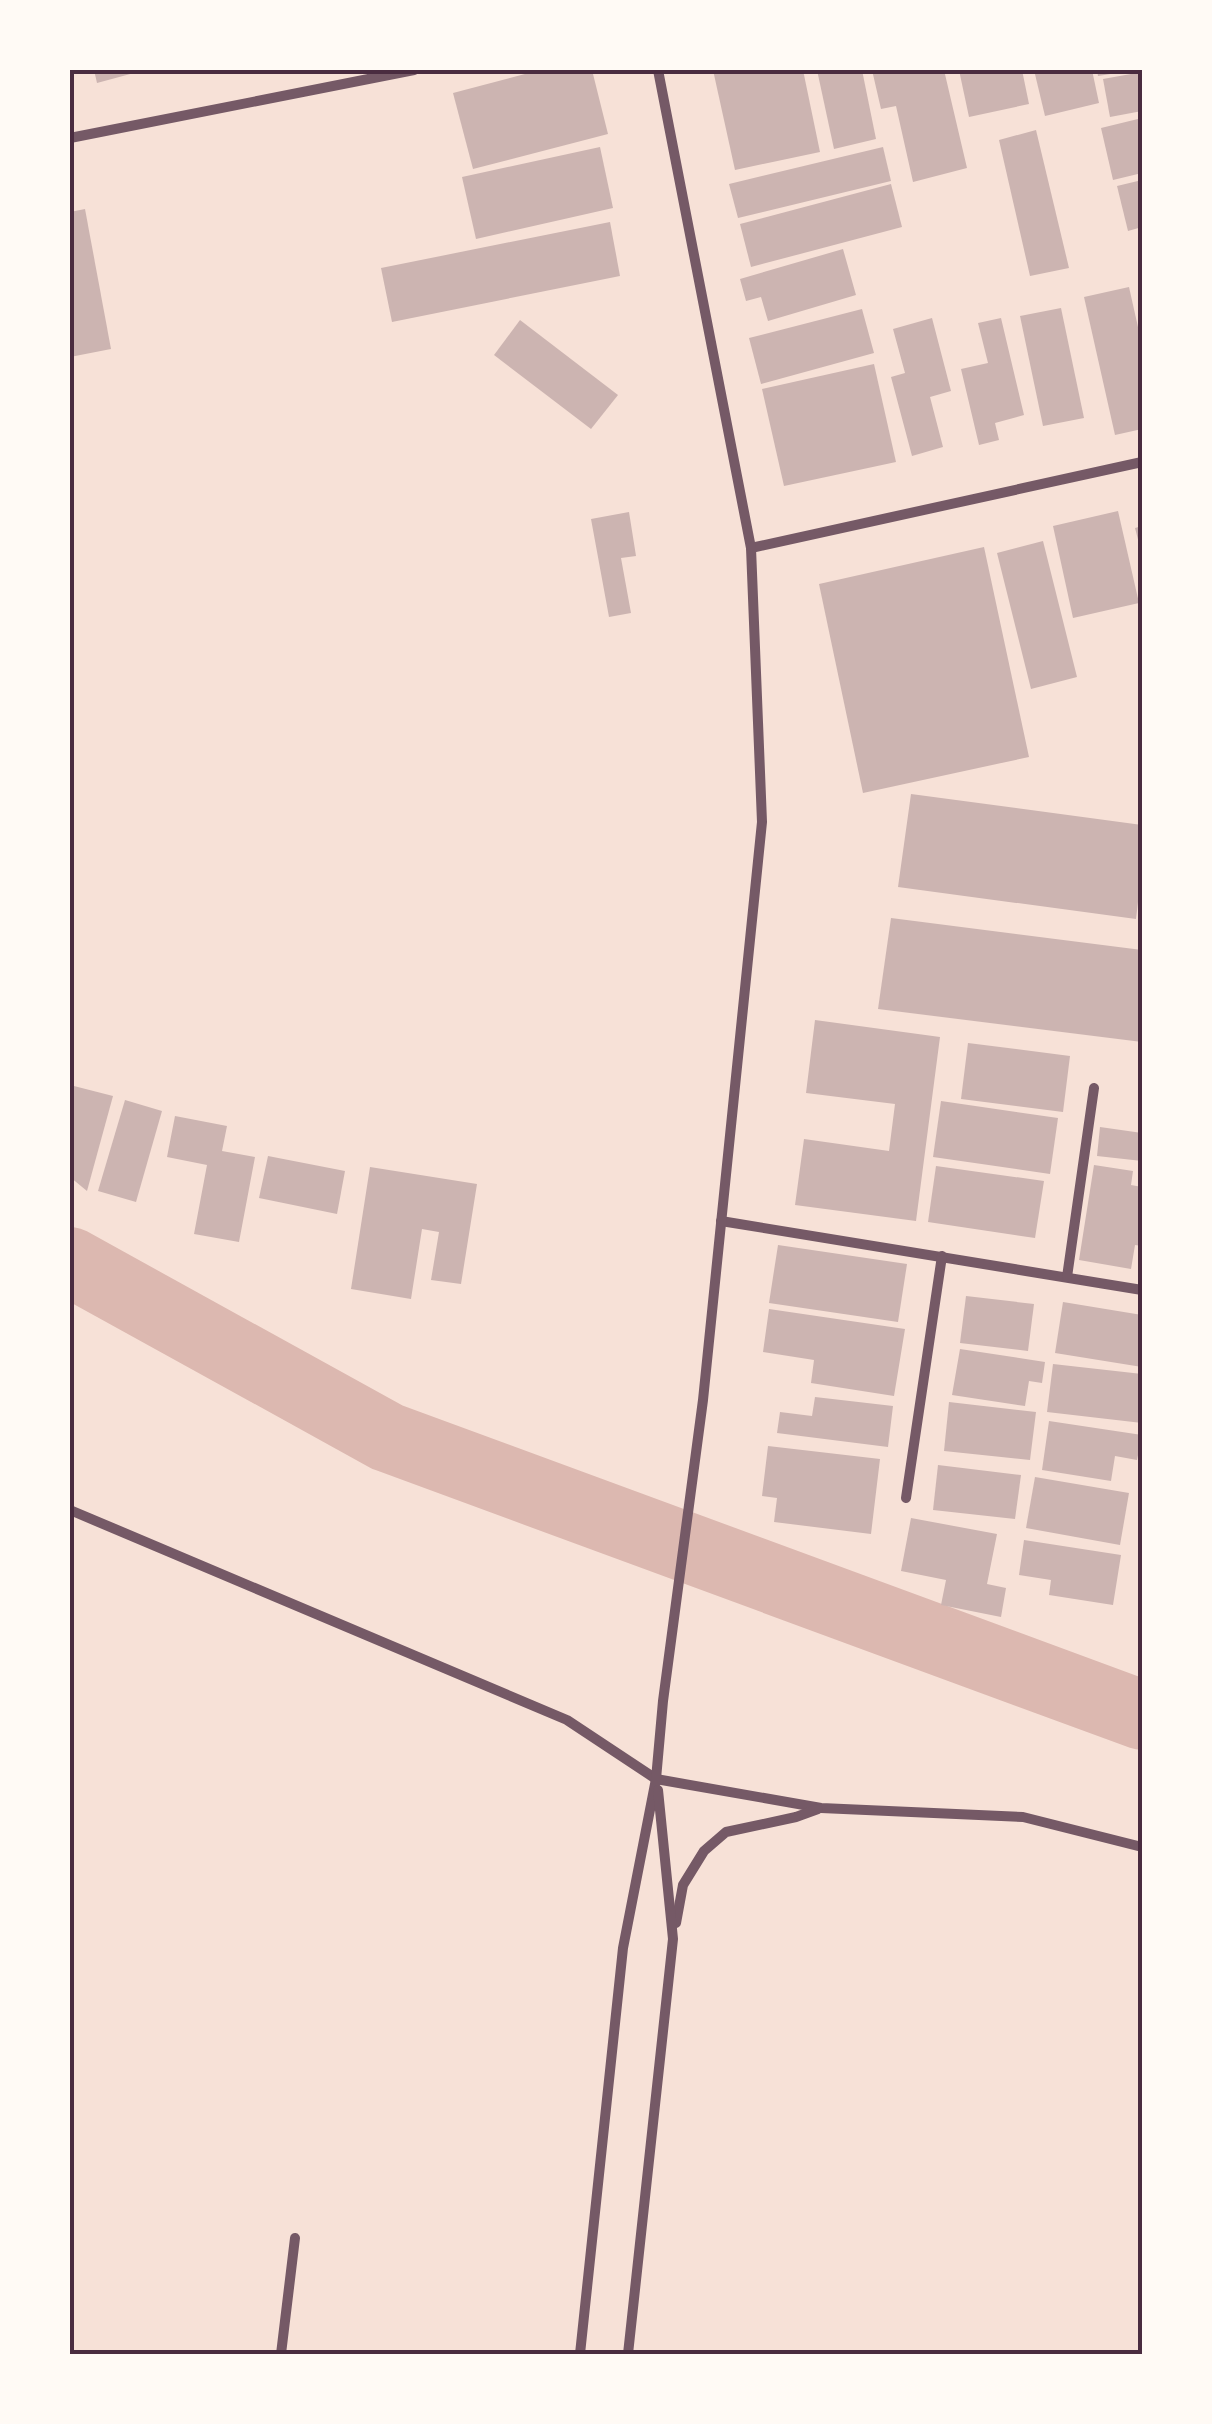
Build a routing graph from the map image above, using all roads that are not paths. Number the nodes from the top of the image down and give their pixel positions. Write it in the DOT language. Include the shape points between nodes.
graph roads {
  1 [pos="414,70"];
  2 [pos="658,70"];
  3 [pos="70,138"];
  4 [pos="1142,462"];
  5 [pos="751,548"];
  6 [pos="1094,1088"];
  7 [pos="721,1222"];
  8 [pos="942,1256"];
  9 [pos="1067,1277"];
  10 [pos="1142,1290"];
  11 [pos="906,1498"];
  12 [pos="70,1510"];
  13 [pos="656,1779"];
  14 [pos="822,1808"];
  15 [pos="1142,1847"];
  16 [pos="674,1939"];
  17 [pos="296,2238"];
  18 [pos="281,2354"];
  19 [pos="580,2354"];
  20 [pos="628,2354"];
  1 -- 3 [label="street"];
  2 -- 5 [label="street"];
  4 -- 5 [label="street"];
  5 -- 7 [label="street" via="762,822"];
  6 -- 9 [label="street"];
  7 -- 8 [label="street"];
  7 -- 13 [label="street"];
  8 -- 9 [label="street"];
  8 -- 11 [label="street"];
  9 -- 10 [label="street"];
  12 -- 13 [label="street" via="568,1720"];
  13 -- 14 [label="street"];
  13 -- 16 [label="street"];
  13 -- 19 [label="street" via="624,1948"];
  14 -- 15 [label="street" via="1023,1818"];
  14 -- 16 [label="street" via="726,1832 704,1851 683,1885"];
  16 -- 20 [label="street"];
  17 -- 18 [label="street"];
}
